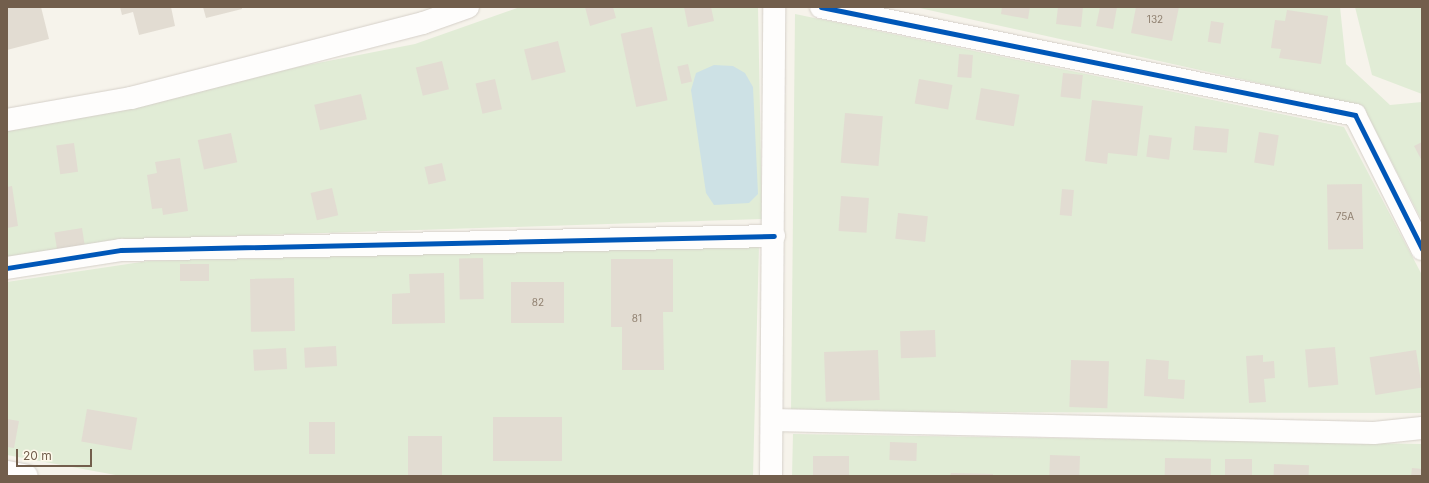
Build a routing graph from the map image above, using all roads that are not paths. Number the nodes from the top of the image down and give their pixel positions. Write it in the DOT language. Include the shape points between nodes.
graph roads {
  1 [pos="468,7"];
  2 [pos="774,7"];
  3 [pos="821,7"];
  4 [pos="7,120"];
  5 [pos="774,236"];
  6 [pos="1422,249"];
  7 [pos="7,268"];
  8 [pos="772,420"];
  9 [pos="1422,428"];
  10 [pos="7,472"];
  11 [pos="27,476"];
  12 [pos="771,476"];
  1 -- 4 [label="street" via="423,23 131,98"];
  2 -- 5 [label="street"];
  3 -- 6 [label="street" via="1355,116"];
  5 -- 7 [label="street" via="121,250"];
  5 -- 8 [label="street"];
  8 -- 9 [label="street" via="1374,433"];
  8 -- 12 [label="street"];
  10 -- 11 [label="street"];
}
